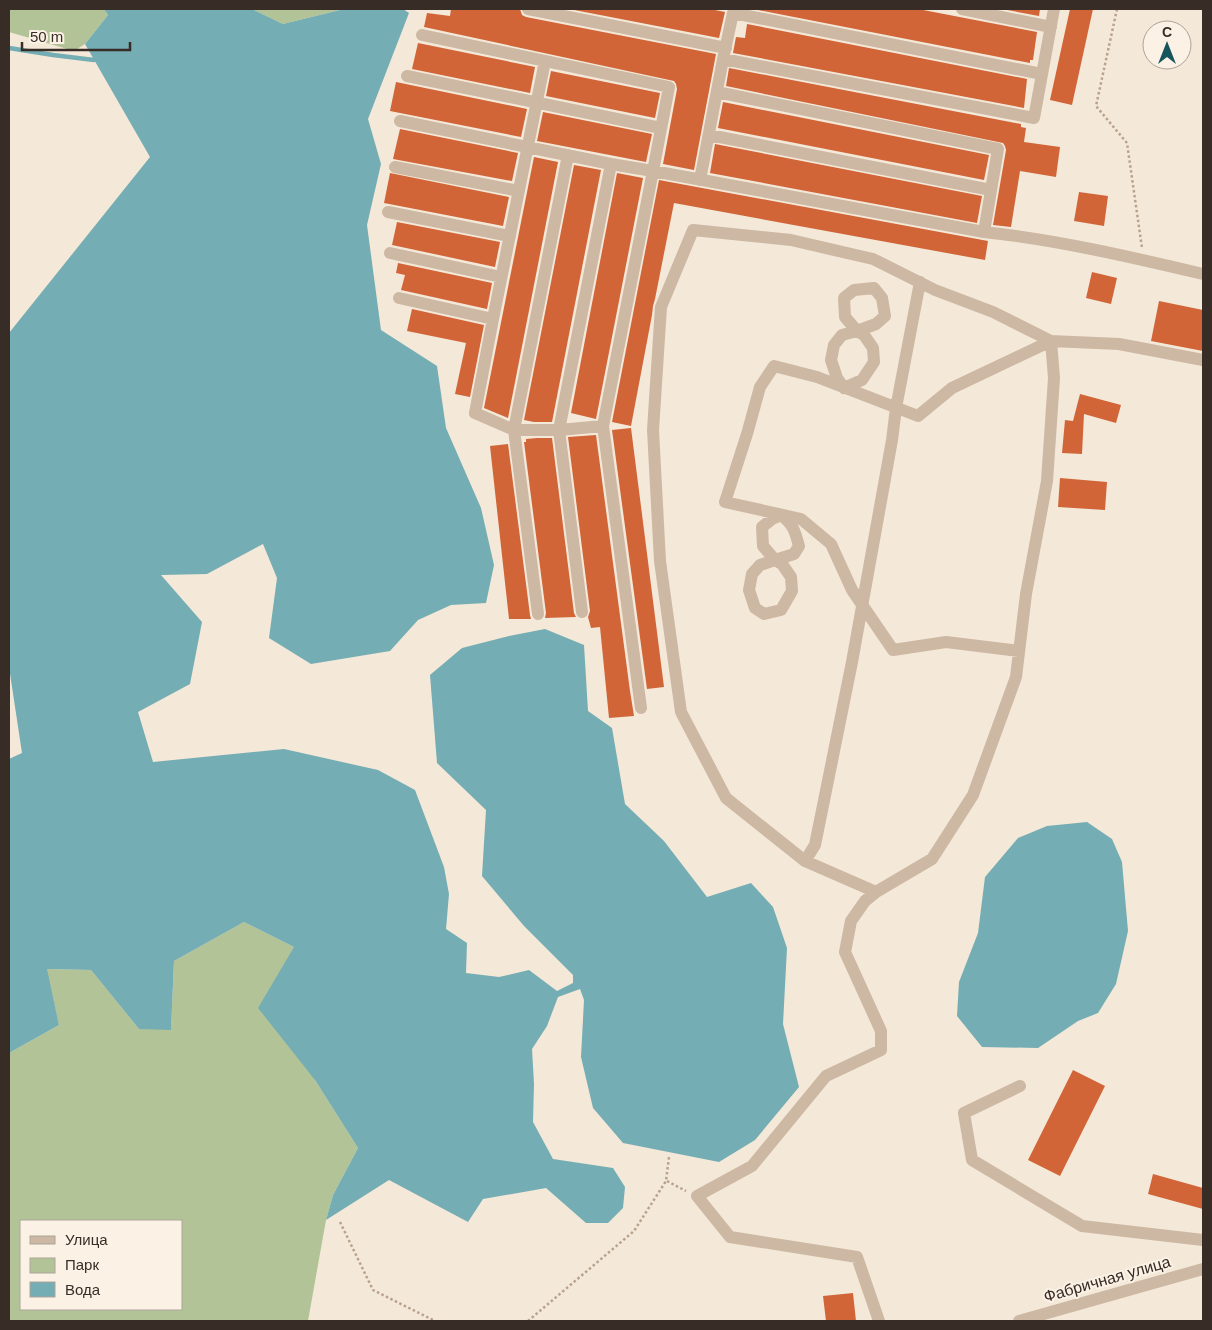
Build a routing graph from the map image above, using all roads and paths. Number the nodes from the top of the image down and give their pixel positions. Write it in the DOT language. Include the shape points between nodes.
graph roads {
  1 [pos="528,9"];
  2 [pos="962,9"];
  3 [pos="1054,9"];
  4 [pos="1117,9"];
  5 [pos="734,11"];
  6 [pos="1051,27"];
  7 [pos="422,35"];
  8 [pos="724,53"];
  9 [pos="545,61"];
  10 [pos="1042,74"];
  11 [pos="407,76"];
  12 [pos="717,92"];
  13 [pos="537,103"];
  14 [pos="400,121"];
  15 [pos="661,128"];
  16 [pos="709,135"];
  17 [pos="528,147"];
  18 [pos="568,155"];
  19 [pos="611,164"];
  20 [pos="395,167"];
  21 [pos="654,171"];
  22 [pos="700,180"];
  23 [pos="991,190"];
  24 [pos="519,191"];
  25 [pos="388,212"];
  26 [pos="984,232"];
  27 [pos="510,236"];
  28 [pos="390,253"];
  29 [pos="1144,260"];
  30 [pos="1203,274"];
  31 [pos="501,278"];
  32 [pos="920,282"];
  33 [pos="399,298"];
  34 [pos="493,319"];
  35 [pos="1051,341"];
  36 [pos="1203,360"];
  37 [pos="844,388"];
  38 [pos="896,408"];
  39 [pos="603,426"];
  40 [pos="514,430"];
  41 [pos="559,430"];
  42 [pos="781,515"];
  43 [pos="862,606"];
  44 [pos="582,612"];
  45 [pos="538,614"];
  46 [pos="1019,651"];
  47 [pos="641,708"];
  48 [pos="805,861"];
  49 [pos="876,892"];
  50 [pos="1020,1086"];
  51 [pos="669,1157"];
  52 [pos="666,1181"];
  53 [pos="696,1196"];
  54 [pos="340,1222"];
  55 [pos="1203,1240"];
  56 [pos="1203,1269"];
  57 [pos="435,1321"];
  58 [pos="528,1321"];
  59 [pos="879,1321"];
  60 [pos="1019,1321"];
  1 -- 8 [label="street"];
  2 -- 6 [label="street"];
  3 -- 6 [label="street"];
  4 -- 29 [label="path" via="1096,106 1127,143"];
  5 -- 8 [label="street"];
  5 -- 10 [label="street"];
  6 -- 10 [label="street"];
  7 -- 9 [label="street"];
  8 -- 10 [label="street" via="1034,118"];
  8 -- 12 [label="street"];
  9 -- 13 [label="street"];
  9 -- 15 [label="street" via="669,87"];
  11 -- 13 [label="street"];
  12 -- 16 [label="street"];
  12 -- 23 [label="street" via="998,149"];
  13 -- 15 [label="street"];
  13 -- 17 [label="street"];
  14 -- 17 [label="street"];
  15 -- 21 [label="street"];
  16 -- 22 [label="street"];
  16 -- 23 [label="street"];
  17 -- 18 [label="street"];
  17 -- 24 [label="street"];
  18 -- 19 [label="street"];
  18 -- 40 [label="street"];
  19 -- 21 [label="street"];
  19 -- 41 [label="street"];
  20 -- 24 [label="street"];
  21 -- 22 [label="street"];
  21 -- 39 [label="street"];
  22 -- 26 [label="street"];
  23 -- 26 [label="street"];
  24 -- 27 [label="street"];
  25 -- 27 [label="street"];
  26 -- 29 [label="street" via="1080,246"];
  27 -- 31 [label="street"];
  28 -- 31 [label="street"];
  29 -- 30 [label="street"];
  31 -- 34 [label="street"];
  32 -- 35 [label="street" via="994,312"];
  32 -- 38 [label="street"];
  32 -- 48 [label="street" via="854,254 791,240 692,230 661,307 653,430 660,561 681,712 726,798"];
  33 -- 34 [label="street"];
  34 -- 40 [label="street" via="475,412"];
  35 -- 36 [label="street" via="1119,344"];
  35 -- 38 [label="street" via="952,388 918,416"];
  35 -- 46 [label="street" via="1054,378 1047,481"];
  37 -- 37 [label="street" via="831,360 834,345 842,335 857,331 873,348 874,362 862,380"];
  37 -- 38 [label="street"];
  37 -- 42 [label="street" via="774,366 760,387 725,502"];
  38 -- 43 [label="street"];
  39 -- 41 [label="street"];
  39 -- 47 [label="street"];
  40 -- 41 [label="street"];
  40 -- 45 [label="street"];
  41 -- 44 [label="street"];
  42 -- 42 [label="street" via="762,527 763,546 775,560 794,554 800,546 795,530"];
  42 -- 43 [label="street" via="801,519 831,544"];
  43 -- 46 [label="street" via="893,650 946,642"];
  43 -- 48 [label="street" via="815,845"];
  46 -- 49 [label="street" via="1016,677 973,795 932,859"];
  48 -- 49 [label="street"];
  49 -- 53 [label="street" via="865,901 852,921 845,952 881,1031 882,1050 826,1076 752,1166"];
  50 -- 55 [label="street" via="964,1114 972,1160 1082,1226"];
  51 -- 52 [label="path"];
  52 -- 53 [label="path"];
  52 -- 58 [label="path" via="634,1231"];
  53 -- 59 [label="street" via="730,1237 857,1257"];
  54 -- 57 [label="path" via="373,1290"];
  56 -- 60 [label="street, Фабричная улица"];
}
